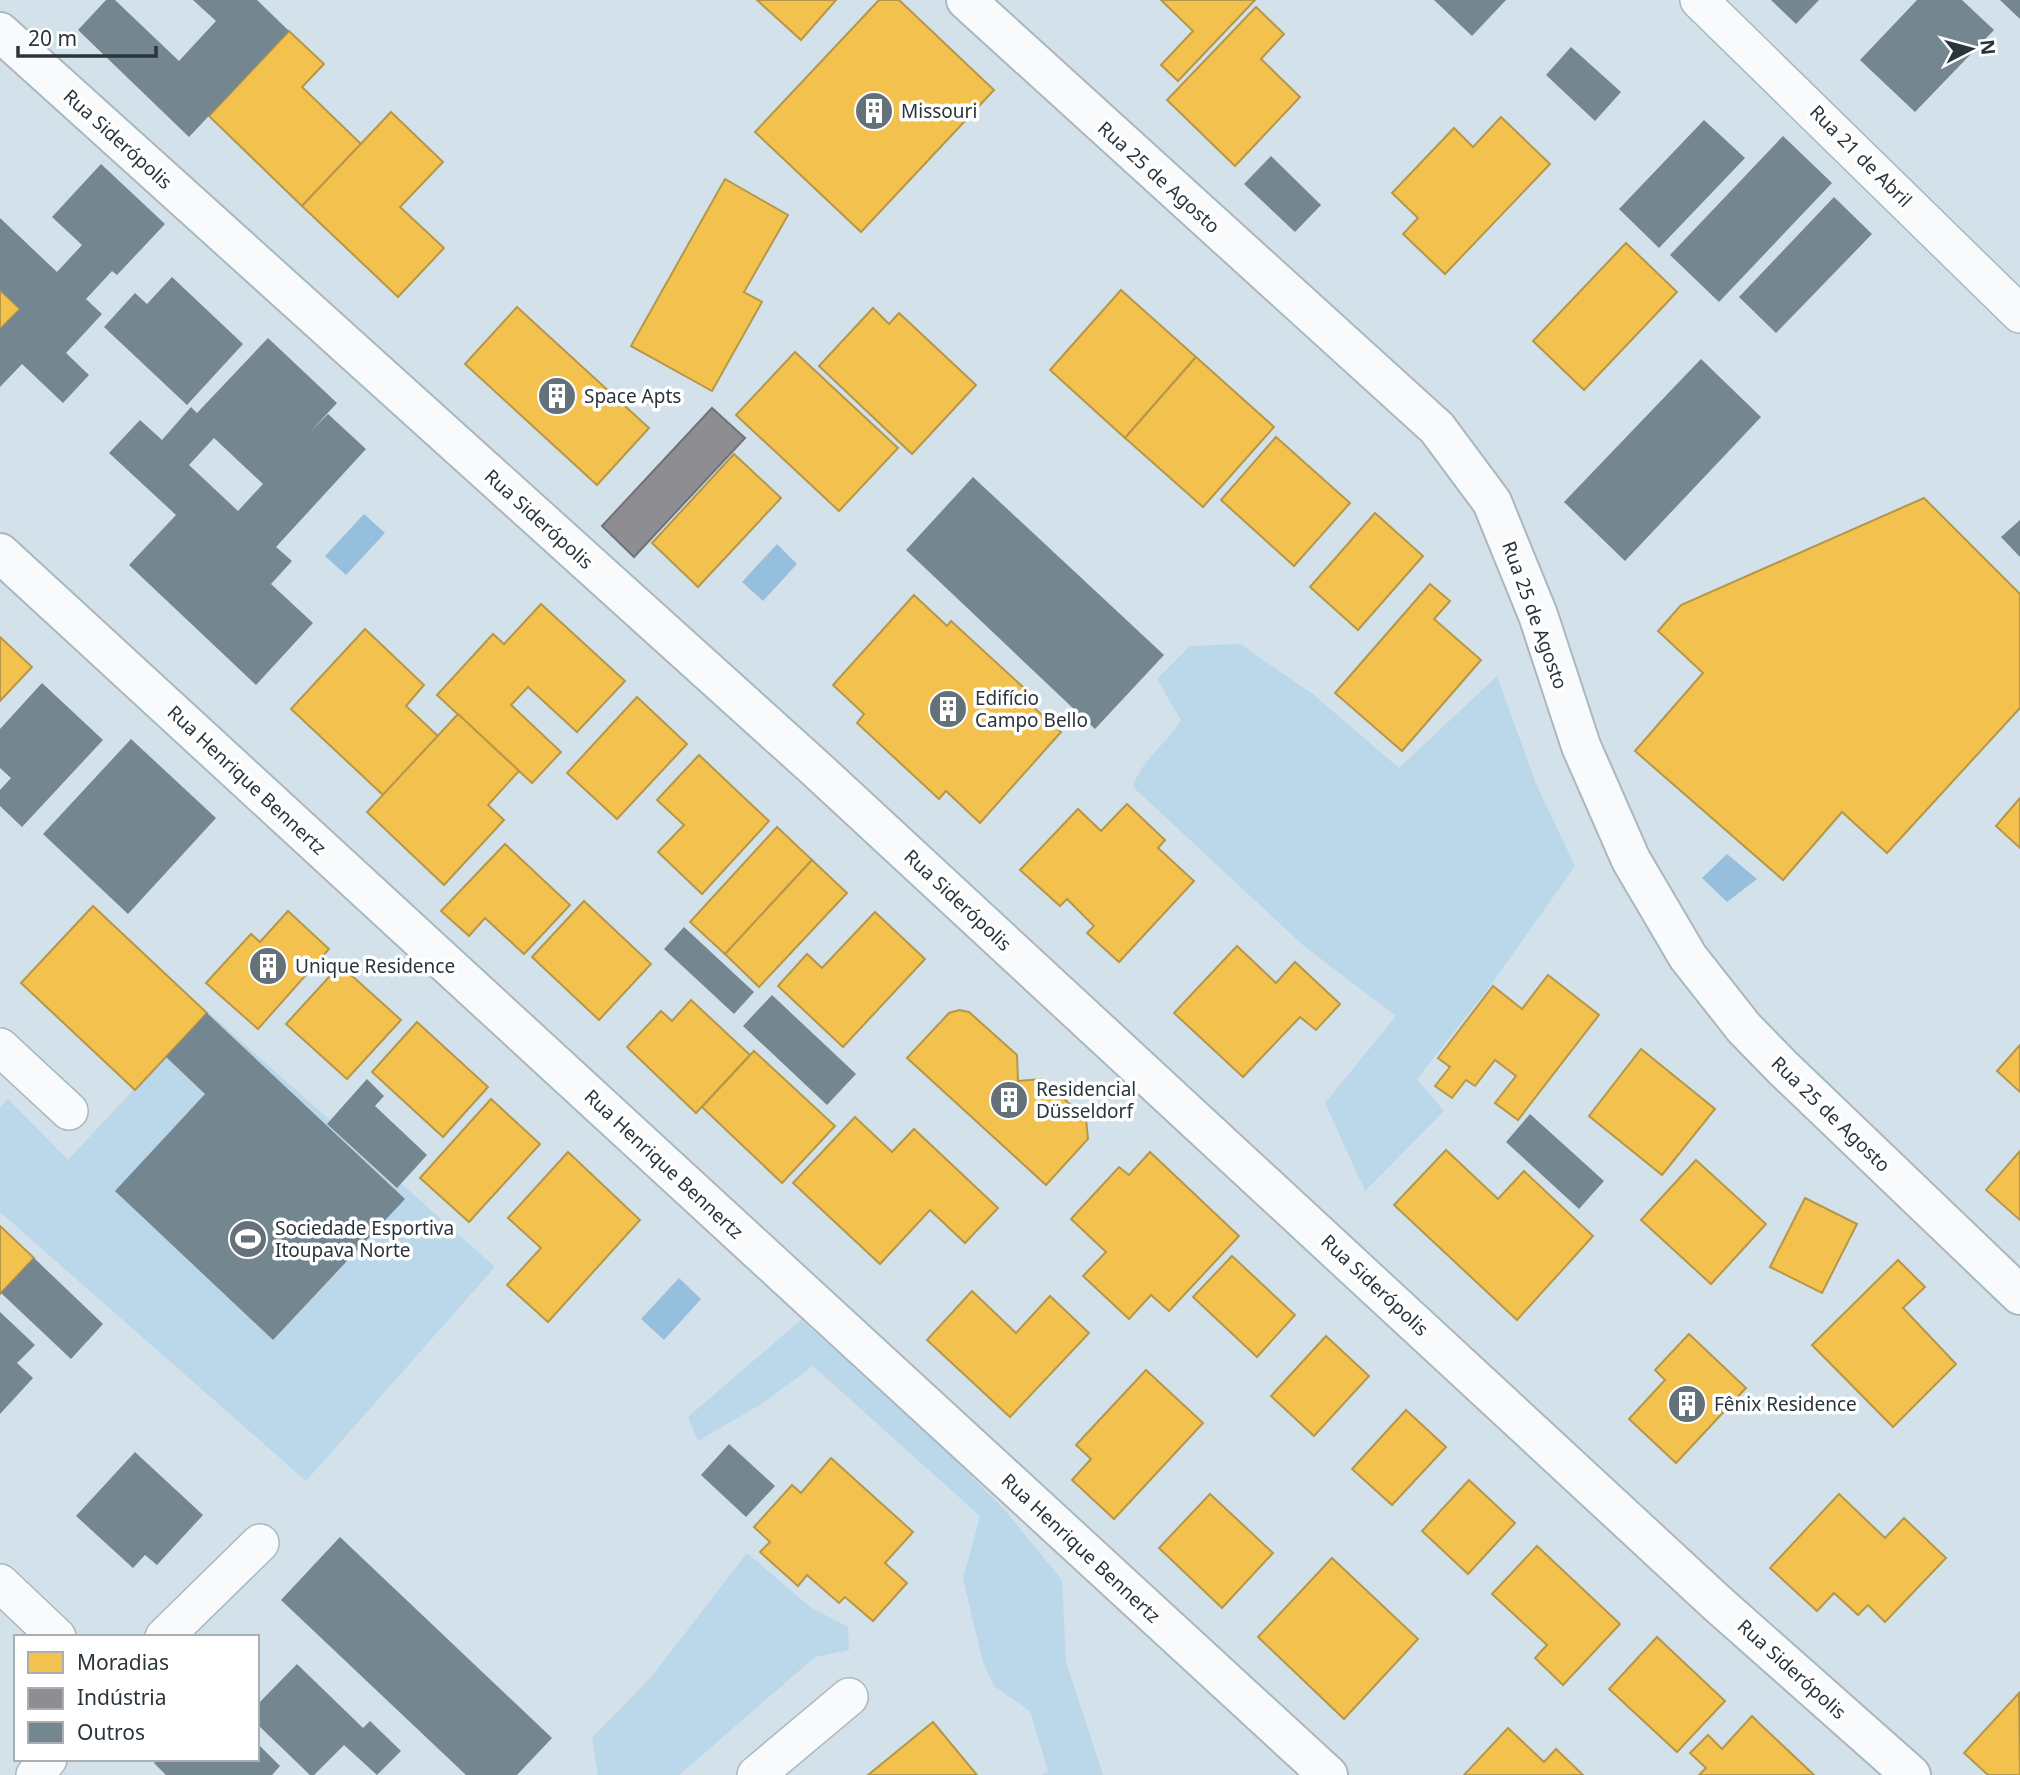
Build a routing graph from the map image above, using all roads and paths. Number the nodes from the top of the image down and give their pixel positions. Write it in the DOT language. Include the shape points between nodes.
graph roads {
  1 [pos="966,0"];
  2 [pos="1699,0"];
  3 [pos="0,32"];
  4 [pos="2020,314"];
  5 [pos="0,553"];
  6 [pos="3,1055"];
  7 [pos="69,1111"];
  8 [pos="2020,1295"];
  9 [pos="260,1543"];
  10 [pos="0,1583"];
  11 [pos="55,1635"];
  12 [pos="166,1635"];
  13 [pos="849,1697"];
  14 [pos="46,1761"];
  15 [pos="34,1775"];
  16 [pos="756,1775"];
  17 [pos="1328,1775"];
  18 [pos="1911,1775"];
  1 -- 8 [label="street, Rua 25 de Agosto" via="1437,428 1492,502 1538,615 1587,758 1631,860 1688,957 1744,1028 1783,1068"];
  2 -- 4 [label="street, Rua 21 de Abril"];
  3 -- 18 [label="street, Rua Siderópolis" via="804,757 1708,1594"];
  5 -- 17 [label="street, Rua Henrique Bennertz"];
  6 -- 7 [label="street"];
  9 -- 12 [label="street"];
  10 -- 11 [label="street"];
  13 -- 16 [label="street"];
  14 -- 15 [label="street"];
}
